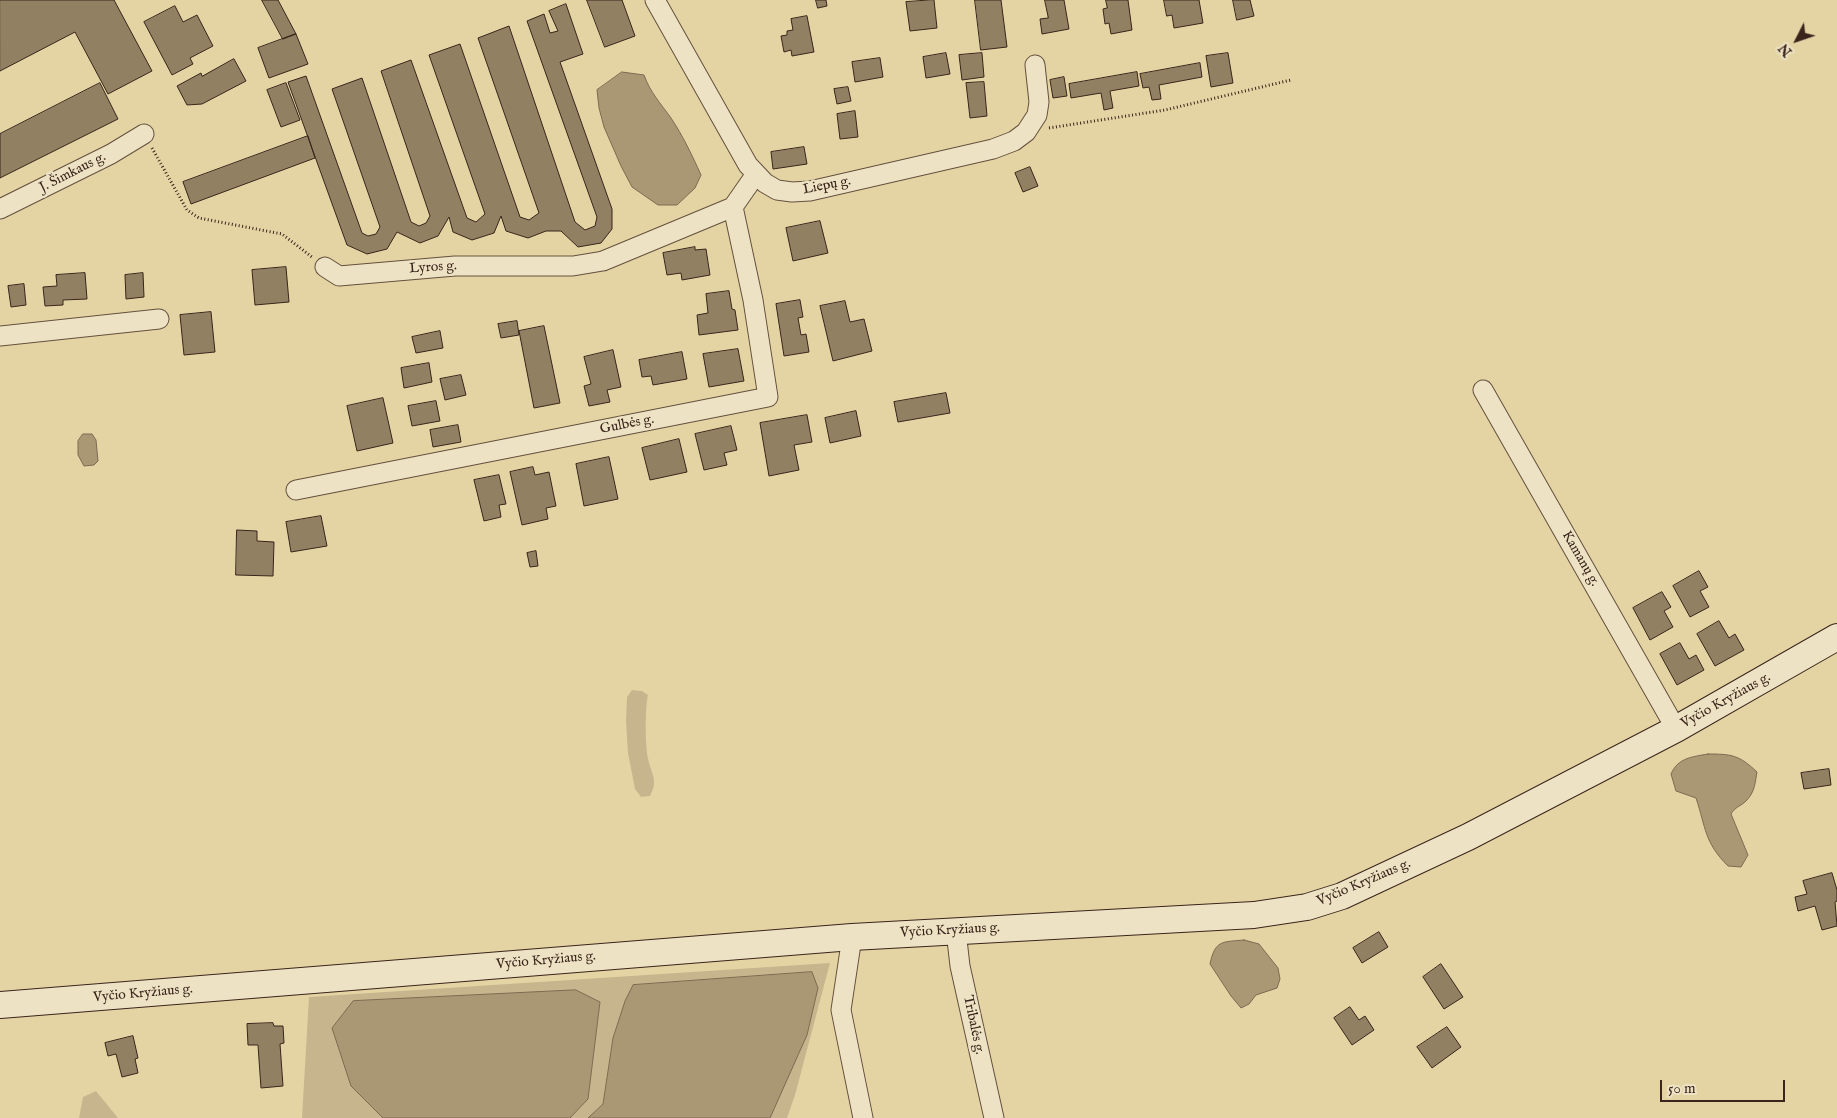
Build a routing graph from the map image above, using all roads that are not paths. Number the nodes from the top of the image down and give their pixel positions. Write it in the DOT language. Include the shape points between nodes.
graph roads {
  1 [pos="655,0"];
  2 [pos="1035,65"];
  3 [pos="144,134"];
  4 [pos="756,174"];
  5 [pos="733,207"];
  6 [pos="0,210"];
  7 [pos="325,267"];
  8 [pos="159,319"];
  9 [pos="0,336"];
  10 [pos="1483,390"];
  11 [pos="296,490"];
  12 [pos="1837,637"];
  13 [pos="1676,729"];
  14 [pos="956,931"];
  15 [pos="852,937"];
  16 [pos="0,1006"];
  17 [pos="863,1118"];
  18 [pos="994,1118"];
  1 -- 4 [label="street, Liepų g." via="740,153"];
  2 -- 4 [label="street, Liepų g." via="1038,115 1026,132 1014,141 993,149 810,191 777,190"];
  3 -- 6 [label="street, J. Šimkaus g."];
  4 -- 5 [label="street"];
  5 -- 7 [label="street, Lyros g." via="603,260 572,266 455,266 340,276"];
  5 -- 11 [label="street, Gulbės g." via="753,300 768,397"];
  8 -- 9 [label="street"];
  10 -- 13 [label="street, Kamanų g."];
  12 -- 13 [label="street, Vyčio Kryžiaus g."];
  13 -- 14 [label="street, Vyčio Kryžiaus g." via="1468,836 1342,896 1307,907 1254,915"];
  14 -- 15 [label="street, Vyčio Kryžiaus g."];
  14 -- 18 [label="street, Tribalės g." via="960,966"];
  15 -- 16 [label="street, Vyčio Kryžiaus g."];
  15 -- 17 [label="street" via="840,1010"];
}
